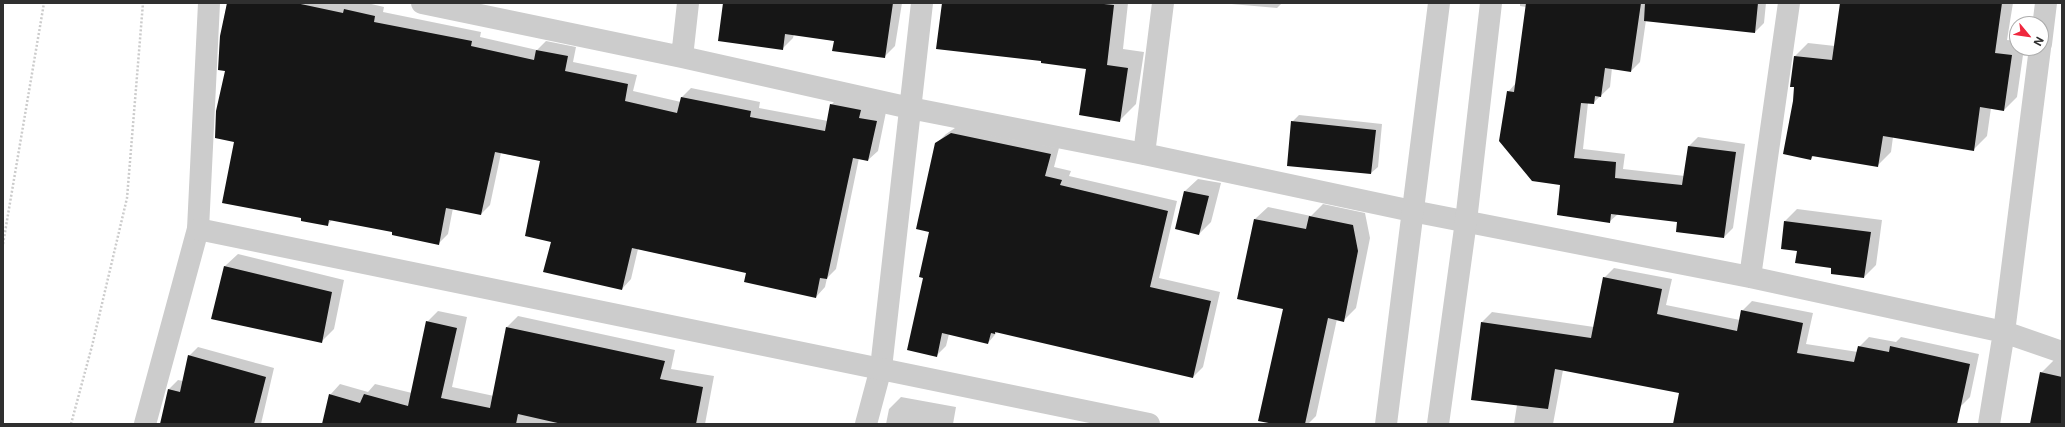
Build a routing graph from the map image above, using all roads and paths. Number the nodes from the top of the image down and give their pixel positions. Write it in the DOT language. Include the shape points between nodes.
graph roads {
  1 [pos="44,3"];
  2 [pos="143,3"];
  3 [pos="209,3"];
  4 [pos="422,3"];
  5 [pos="688,3"];
  6 [pos="922,3"];
  7 [pos="1163,3"];
  8 [pos="1439,3"];
  9 [pos="1491,3"];
  10 [pos="1789,3"];
  11 [pos="2046,3"];
  12 [pos="444,5"];
  13 [pos="2044,16"];
  14 [pos="2039,56"];
  15 [pos="682,57"];
  16 [pos="910,108"];
  17 [pos="1144,154"];
  18 [pos="1412,211"];
  19 [pos="1466,221"];
  20 [pos="198,229"];
  21 [pos="3,244"];
  22 [pos="1750,277"];
  23 [pos="2004,332"];
  24 [pos="2062,352"];
  25 [pos="881,368"];
  26 [pos="71,424"];
  27 [pos="145,424"];
  28 [pos="866,424"];
  29 [pos="1149,424"];
  30 [pos="1386,424"];
  31 [pos="1438,424"];
  32 [pos="1989,424"];
  1 -- 21 [label="path"];
  2 -- 26 [label="path" via="127,198"];
  3 -- 20 [label="street"];
  4 -- 12 [label="street"];
  5 -- 15 [label="street"];
  6 -- 16 [label="street"];
  7 -- 17 [label="street"];
  8 -- 18 [label="street"];
  9 -- 19 [label="street"];
  10 -- 22 [label="street"];
  11 -- 13 [label="street"];
  12 -- 15 [label="street"];
  14 -- 23 [label="street"];
  15 -- 16 [label="street"];
  16 -- 17 [label="street"];
  16 -- 25 [label="street"];
  17 -- 18 [label="street"];
  18 -- 19 [label="street"];
  18 -- 30 [label="street"];
  19 -- 22 [label="street"];
  19 -- 31 [label="street"];
  20 -- 25 [label="street"];
  20 -- 27 [label="street"];
  22 -- 23 [label="street"];
  23 -- 24 [label="street"];
  23 -- 32 [label="street"];
  25 -- 28 [label="street"];
  25 -- 29 [label="street"];
}
